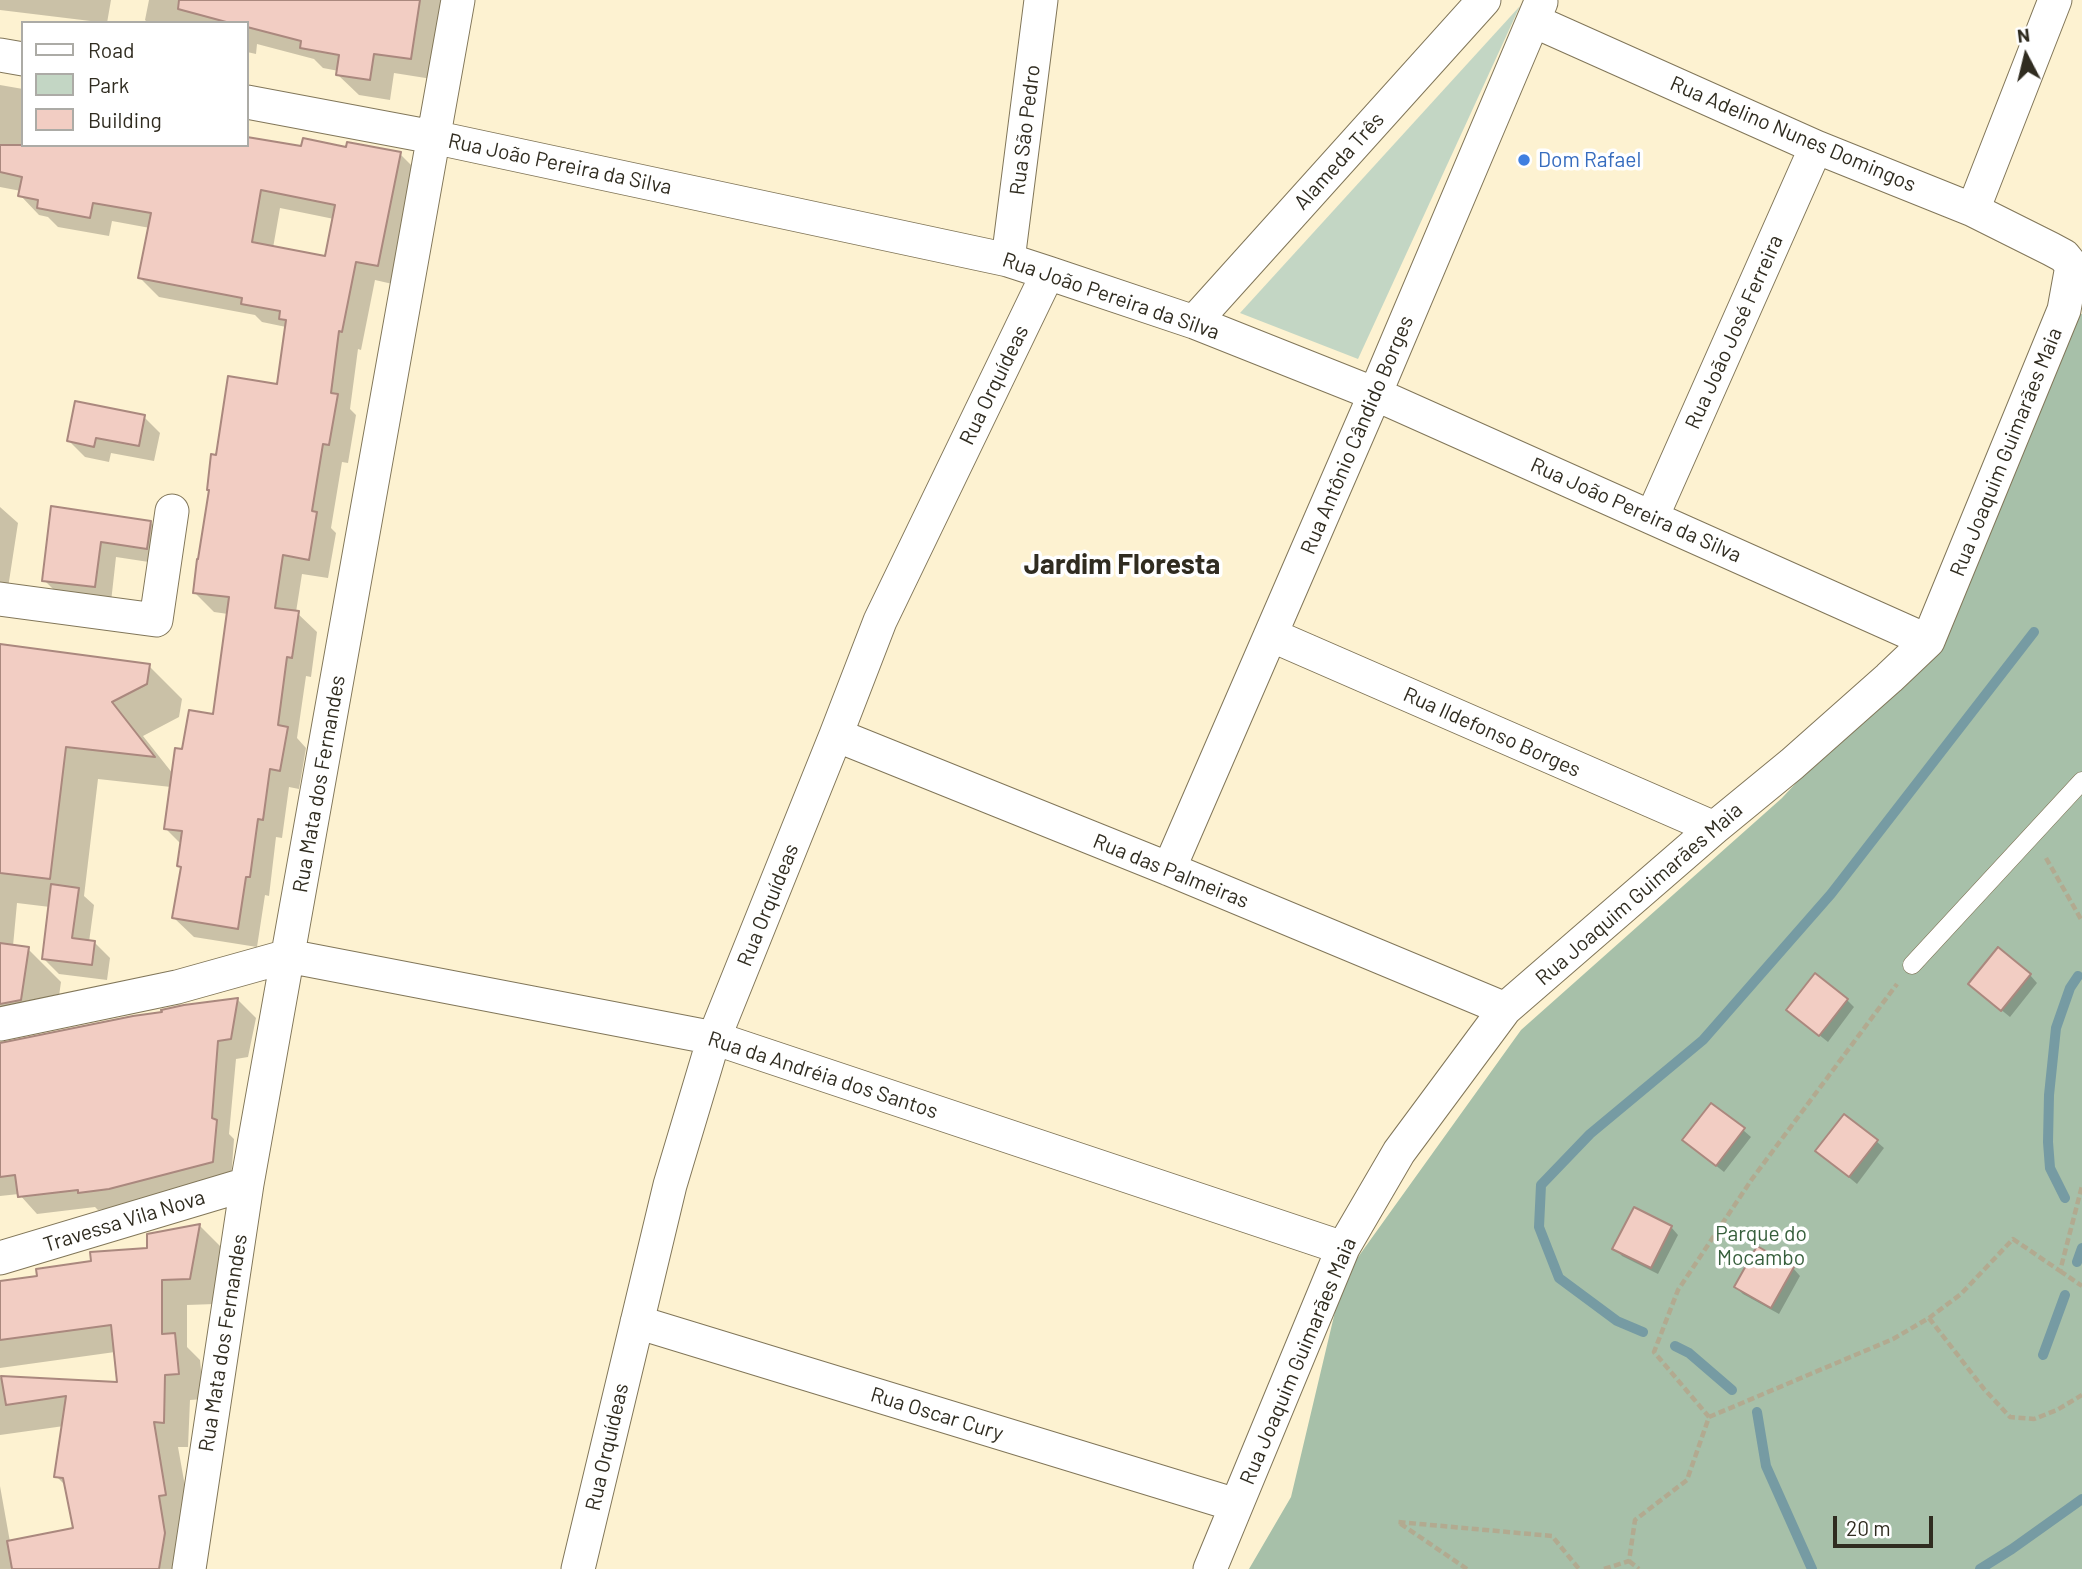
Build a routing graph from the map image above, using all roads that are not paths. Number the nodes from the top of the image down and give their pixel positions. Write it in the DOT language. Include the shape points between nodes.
graph roads {
  1 [pos="458,0"];
  2 [pos="1041,0"];
  3 [pos="1484,0"];
  4 [pos="2055,0"];
  5 [pos="1538,11"];
  6 [pos="0,55"];
  7 [pos="21,59"];
  8 [pos="248,102"];
  9 [pos="433,137"];
  10 [pos="1816,147"];
  11 [pos="1973,210"];
  12 [pos="2051,249"];
  13 [pos="1008,260"];
  14 [pos="1048,273"];
  15 [pos="2073,310"];
  16 [pos="1194,322"];
  17 [pos="1376,394"];
  18 [pos="172,511"];
  19 [pos="1652,517"];
  20 [pos="0,599"];
  21 [pos="1271,635"];
  22 [pos="1928,641"];
  23 [pos="836,736"];
  24 [pos="2082,780"];
  25 [pos="1714,828"];
  26 [pos="1169,869"];
  27 [pos="288,956"];
  28 [pos="1912,965"];
  29 [pos="1505,1009"];
  30 [pos="0,1024"];
  31 [pos="714,1038"];
  32 [pos="247,1184"];
  33 [pos="1343,1248"];
  34 [pos="0,1258"];
  35 [pos="637,1322"];
  36 [pos="1236,1505"];
  37 [pos="189,1569"];
  38 [pos="578,1569"];
  39 [pos="1210,1569"];
  1 -- 9 [label="street, Rua Mata dos Fernandes"];
  2 -- 13 [label="street, Rua São Pedro"];
  3 -- 16 [label="street, Alameda Três"];
  4 -- 11 [label="street"];
  5 -- 10 [label="street, Rua Adelino Nunes Domingos"];
  5 -- 17 [label="street, Rua Antônio Cândido Borges"];
  6 -- 7 [label="street"];
  8 -- 9 [label="street, Rua João Pereira da Silva"];
  9 -- 13 [label="street, Rua João Pereira da Silva"];
  9 -- 27 [label="street, Rua Mata dos Fernandes"];
  10 -- 11 [label="street, Rua Adelino Nunes Domingos"];
  10 -- 19 [label="street, Rua João José Ferreira"];
  11 -- 12 [label="street, Rua Adelino Nunes Domingos"];
  12 -- 15 [label="street, Rua Joaquim Guimarães Maia" via="2072,266"];
  13 -- 14 [label="street, Rua João Pereira da Silva"];
  14 -- 16 [label="street, Rua João Pereira da Silva"];
  14 -- 23 [label="street, Rua Orquídeas" via="880,621"];
  15 -- 22 [label="street, Rua Joaquim Guimarães Maia"];
  16 -- 17 [label="street, Rua João Pereira da Silva"];
  17 -- 19 [label="street, Rua João Pereira da Silva"];
  17 -- 21 [label="street, Rua Antônio Cândido Borges"];
  18 -- 20 [label="street" via="156,621"];
  19 -- 22 [label="street, Rua João Pereira da Silva"];
  21 -- 25 [label="street, Rua Ildefonso Borges"];
  21 -- 26 [label="street, Rua Antônio Cândido Borges"];
  22 -- 25 [label="street, Rua Joaquim Guimarães Maia"];
  23 -- 26 [label="street, Rua das Palmeiras"];
  23 -- 31 [label="street, Rua Orquídeas"];
  24 -- 28 [label="lane"];
  25 -- 29 [label="street, Rua Joaquim Guimarães Maia"];
  26 -- 29 [label="street, Rua das Palmeiras"];
  27 -- 30 [label="street" via="177,987"];
  27 -- 31 [label="street, Rua da Andréia dos Santos"];
  27 -- 32 [label="street, Rua Mata dos Fernandes"];
  29 -- 33 [label="street, Rua Joaquim Guimarães Maia" via="1399,1152"];
  31 -- 33 [label="street, Rua da Andréia dos Santos"];
  31 -- 35 [label="street, Rua Orquídeas" via="670,1185"];
  32 -- 34 [label="street, Travessa Vila Nova"];
  32 -- 37 [label="street, Rua Mata dos Fernandes"];
  33 -- 36 [label="street, Rua Joaquim Guimarães Maia"];
  35 -- 36 [label="street, Rua Oscar Cury"];
  35 -- 38 [label="street, Rua Orquídeas"];
  36 -- 39 [label="street, Rua Joaquim Guimarães Maia"];
}
